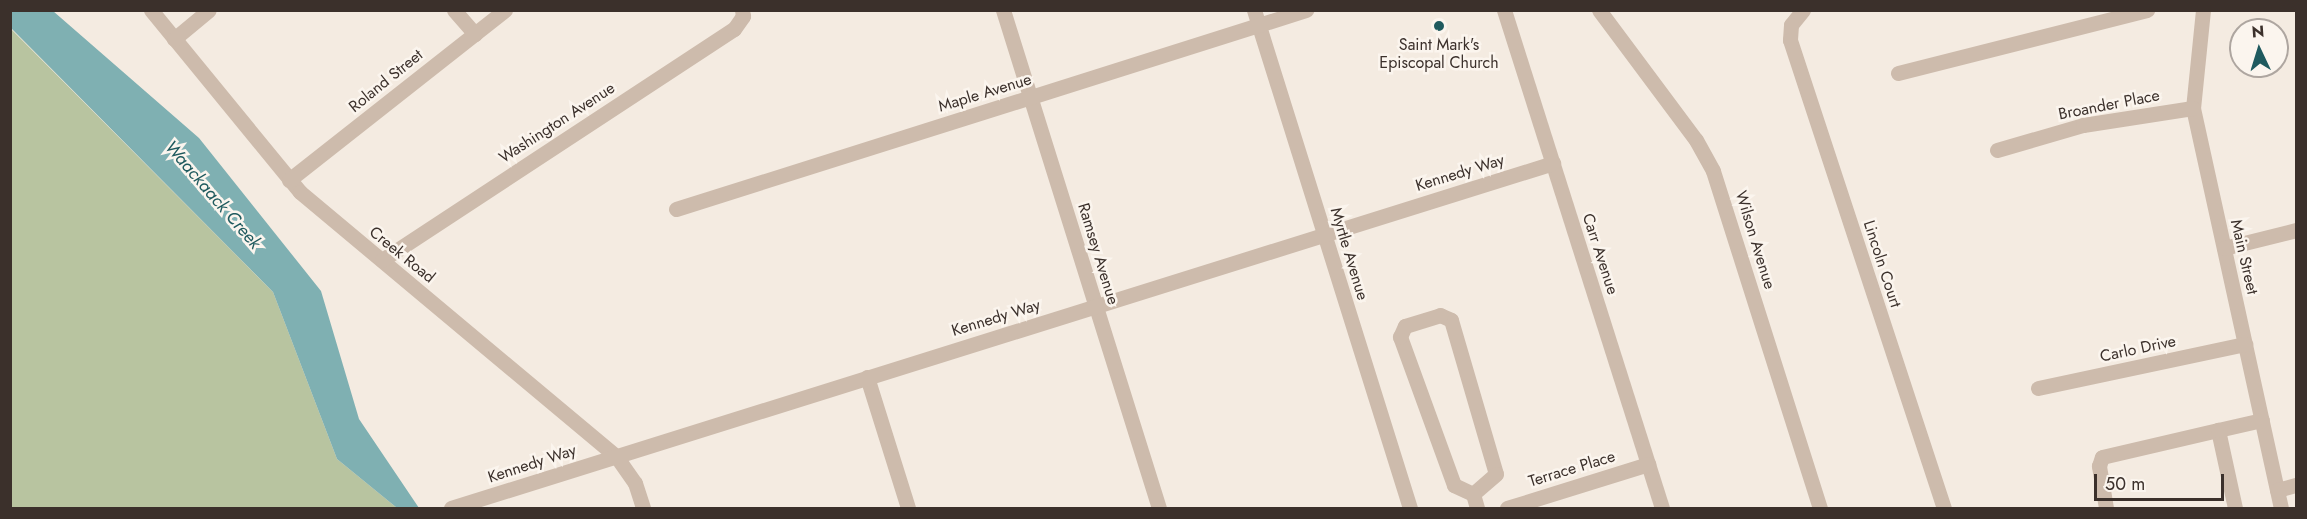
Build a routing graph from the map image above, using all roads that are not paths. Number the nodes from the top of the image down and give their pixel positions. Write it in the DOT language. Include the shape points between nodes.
graph roads {
  1 [pos="151,10"];
  2 [pos="209,10"];
  3 [pos="454,10"];
  4 [pos="505,10"];
  5 [pos="742,10"];
  6 [pos="1003,10"];
  7 [pos="1306,10"];
  8 [pos="1504,10"];
  9 [pos="1599,10"];
  10 [pos="1803,10"];
  11 [pos="2147,10"];
  12 [pos="2203,10"];
  13 [pos="1256,18"];
  14 [pos="475,34"];
  15 [pos="174,39"];
  16 [pos="1898,73"];
  17 [pos="1030,97"];
  18 [pos="2193,108"];
  19 [pos="1997,150"];
  20 [pos="1553,163"];
  21 [pos="290,180"];
  22 [pos="676,209"];
  23 [pos="2296,230"];
  24 [pos="1324,235"];
  25 [pos="2223,248"];
  26 [pos="382,260"];
  27 [pos="1096,306"];
  28 [pos="2245,344"];
  29 [pos="867,377"];
  30 [pos="2038,388"];
  31 [pos="2262,420"];
  32 [pos="2218,430"];
  33 [pos="616,456"];
  34 [pos="1648,464"];
  35 [pos="2296,485"];
  36 [pos="2277,490"];
  37 [pos="1475,501"];
  38 [pos="451,508"];
  39 [pos="643,508"];
  40 [pos="908,508"];
  41 [pos="1159,508"];
  42 [pos="1410,508"];
  43 [pos="1508,508"];
  44 [pos="1662,508"];
  45 [pos="1820,508"];
  46 [pos="1944,508"];
  47 [pos="2106,508"];
  48 [pos="2235,508"];
  49 [pos="2281,508"];
  1 -- 15 [label="street, Creek Road"];
  2 -- 15 [label="street"];
  3 -- 14 [label="street"];
  4 -- 14 [label="street, Roland Street"];
  5 -- 26 [label="street, Washington Avenue" via="743,16 735,28"];
  6 -- 17 [label="street, Ramsey Avenue"];
  7 -- 13 [label="street, Maple Avenue"];
  8 -- 20 [label="street, Carr Avenue"];
  9 -- 45 [label="street, Wilson Avenue" via="1696,140 1713,171"];
  10 -- 46 [label="street, Lincoln Court" via="1789,30"];
  11 -- 16 [label="street"];
  12 -- 18 [label="street, Main Street"];
  13 -- 17 [label="street, Maple Avenue"];
  13 -- 24 [label="street, Myrtle Avenue"];
  14 -- 21 [label="street, Roland Street"];
  15 -- 21 [label="street, Creek Road"];
  17 -- 22 [label="street, Maple Avenue"];
  17 -- 27 [label="street, Ramsey Avenue"];
  18 -- 19 [label="street, Broander Place" via="2083,125"];
  18 -- 25 [label="street, Main Street"];
  20 -- 24 [label="street, Kennedy Way"];
  20 -- 34 [label="street, Carr Avenue"];
  21 -- 26 [label="street, Creek Road" via="319,211"];
  23 -- 25 [label="street"];
  24 -- 27 [label="street, Kennedy Way"];
  24 -- 42 [label="street, Myrtle Avenue"];
  25 -- 28 [label="street, Main Street"];
  26 -- 33 [label="street, Creek Road"];
  27 -- 29 [label="street, Kennedy Way"];
  27 -- 41 [label="street, Ramsey Avenue"];
  28 -- 30 [label="street, Carlo Drive"];
  28 -- 31 [label="street, Main Street"];
  29 -- 33 [label="street, Kennedy Way"];
  29 -- 40 [label="street"];
  31 -- 32 [label="street"];
  31 -- 36 [label="street, Main Street"];
  32 -- 47 [label="street" via="2102,456 2099,466"];
  32 -- 48 [label="street"];
  33 -- 38 [label="street, Kennedy Way"];
  33 -- 39 [label="street, Creek Road" via="635,483"];
  34 -- 43 [label="street, Terrace Place"];
  34 -- 44 [label="street, Carr Avenue"];
  35 -- 36 [label="street"];
  36 -- 49 [label="street, Main Street"];
  37 -- 37 [label="street" via="1496,474 1451,320 1440,315 1405,326 1400,337 1454,485"];
}
